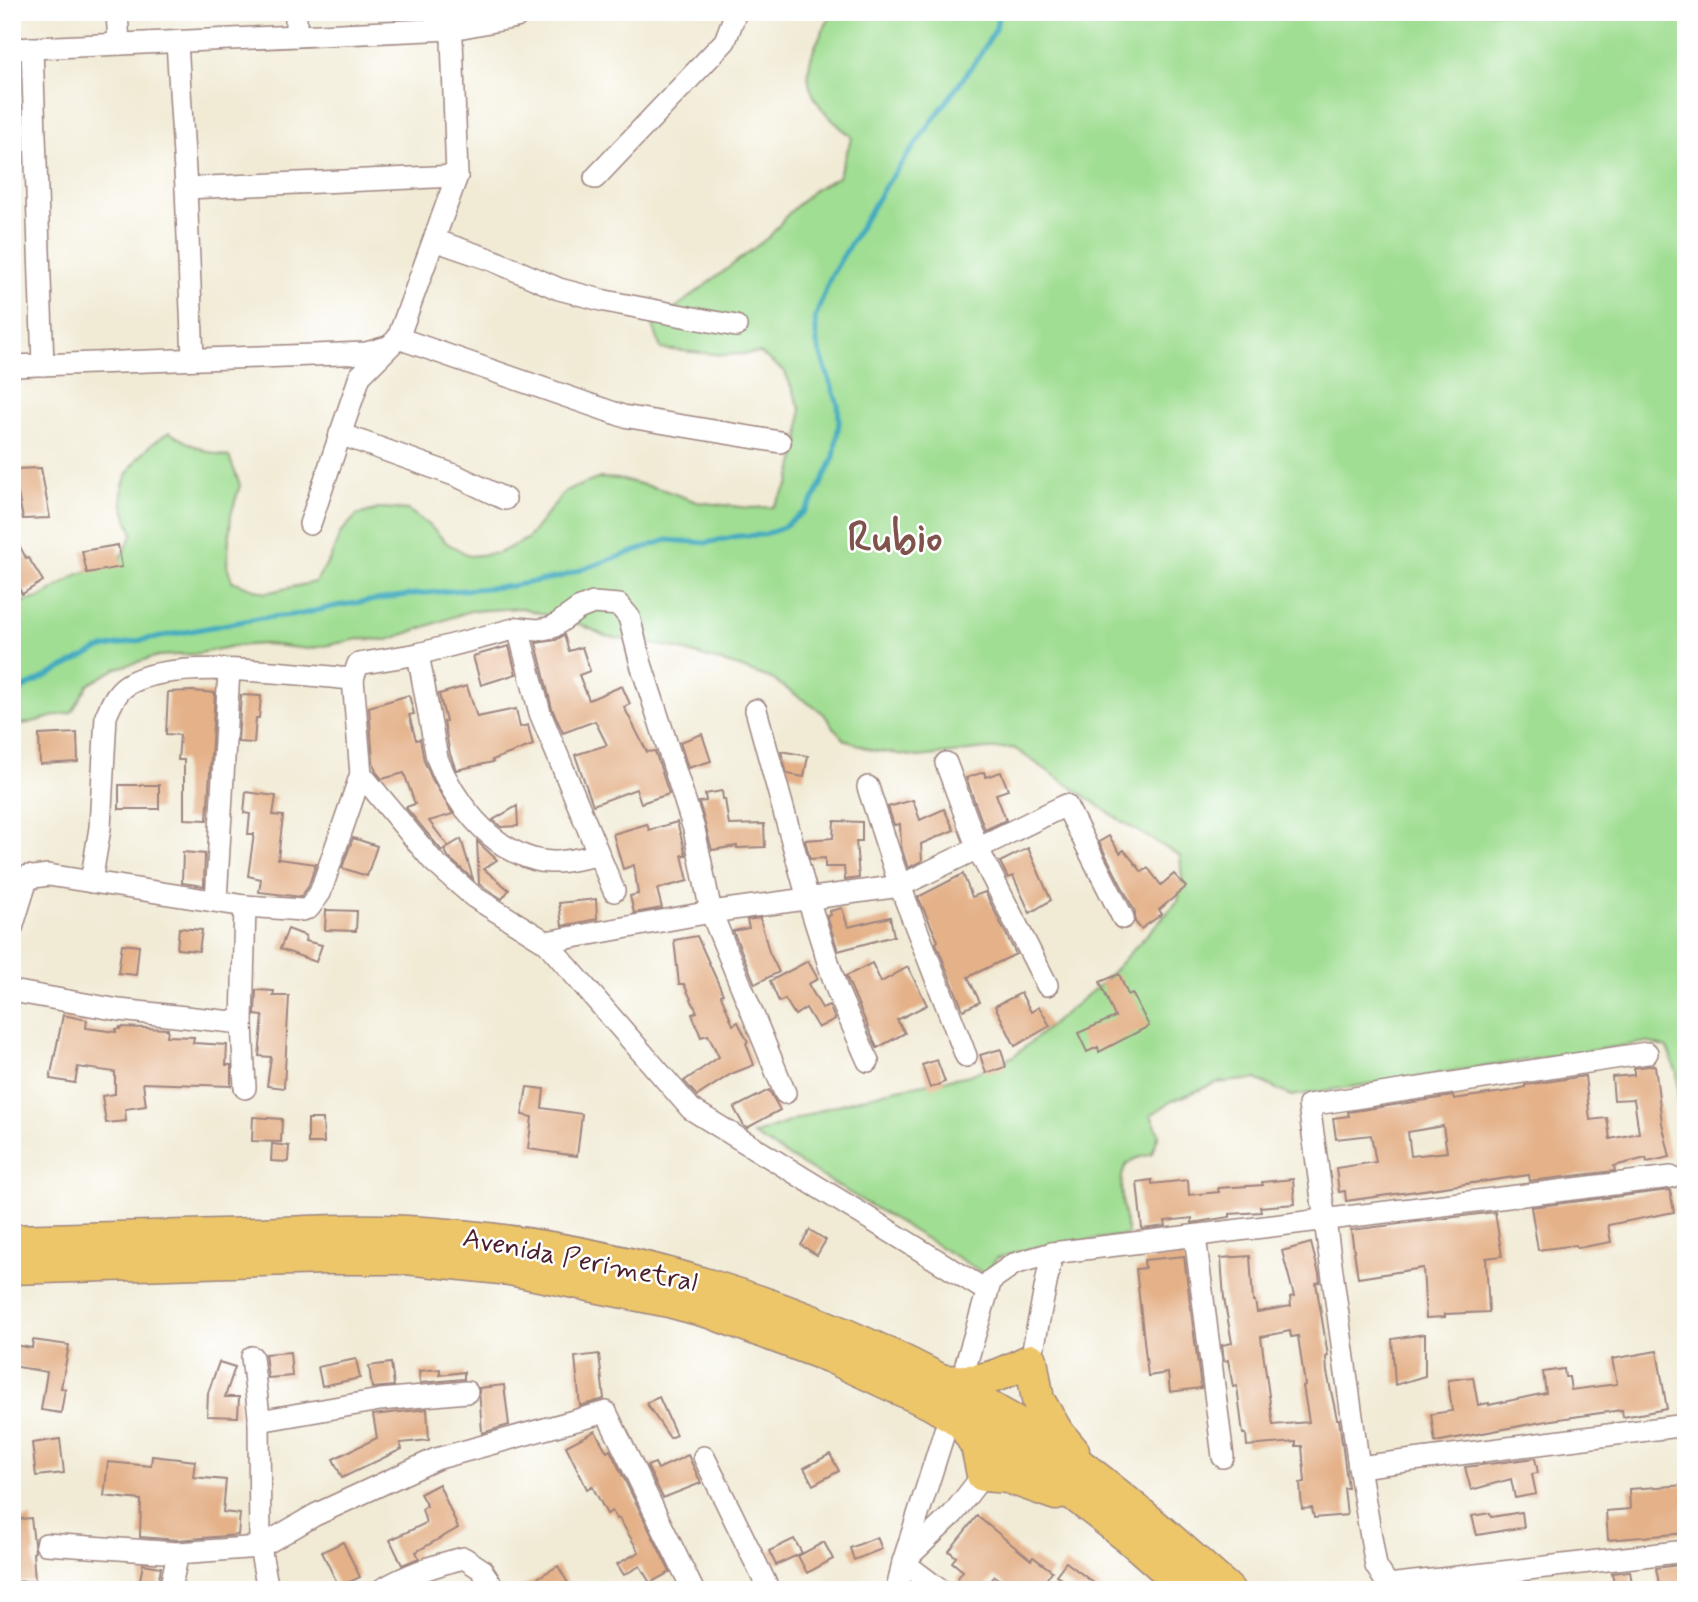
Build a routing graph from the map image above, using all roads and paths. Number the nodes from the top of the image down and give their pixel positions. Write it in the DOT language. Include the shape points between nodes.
graph roads {
  1 [pos="117,12"];
  2 [pos="296,12"];
  3 [pos="518,12"];
  4 [pos="736,12"];
  5 [pos="452,21"];
  6 [pos="296,36"];
  7 [pos="177,42"];
  8 [pos="119,44"];
  9 [pos="22,49"];
  10 [pos="457,176"];
  11 [pos="595,178"];
  12 [pos="187,188"];
  13 [pos="434,240"];
  14 [pos="736,326"];
  15 [pos="393,342"];
  16 [pos="193,359"];
  17 [pos="43,365"];
  18 [pos="12,366"];
  19 [pos="340,434"];
  20 [pos="780,442"];
  21 [pos="506,499"];
  22 [pos="310,524"];
  23 [pos="518,628"];
  24 [pos="418,654"];
  25 [pos="229,670"];
  26 [pos="353,679"];
  27 [pos="756,710"];
  28 [pos="946,763"];
  29 [pos="361,774"];
  30 [pos="868,787"];
  31 [pos="978,849"];
  32 [pos="598,855"];
  33 [pos="20,878"];
  34 [pos="91,882"];
  35 [pos="900,886"];
  36 [pos="614,891"];
  37 [pos="807,899"];
  38 [pos="216,901"];
  39 [pos="245,906"];
  40 [pos="710,912"];
  41 [pos="1123,918"];
  42 [pos="12,928"];
  43 [pos="546,942"];
  44 [pos="1047,985"];
  45 [pos="12,991"];
  46 [pos="242,1023"];
  47 [pos="1647,1053"];
  48 [pos="966,1056"];
  49 [pos="868,1061"];
  50 [pos="245,1088"];
  51 [pos="785,1093"];
  52 [pos="1671,1177"];
  53 [pos="1326,1220"];
  54 [pos="1195,1236"];
  55 [pos="12,1241"];
  56 [pos="1052,1253"];
  57 [pos="12,1268"];
  58 [pos="987,1292"];
  59 [pos="253,1357"];
  60 [pos="1031,1360"];
  61 [pos="955,1372"];
  62 [pos="467,1392"];
  63 [pos="259,1421"];
  64 [pos="1686,1425"];
  65 [pos="953,1426"];
  66 [pos="704,1457"];
  67 [pos="1223,1457"];
  68 [pos="1359,1467"];
  69 [pos="983,1475"];
  70 [pos="1097,1479"];
  71 [pos="1096,1511"];
  72 [pos="46,1544"];
  73 [pos="260,1547"];
  74 [pos="1686,1550"];
  75 [pos="178,1553"];
  76 [pos="903,1562"];
  77 [pos="1389,1588"];
  78 [pos="170,1590"];
  79 [pos="268,1590"];
  80 [pos="381,1590"];
  81 [pos="495,1590"];
  82 [pos="693,1590"];
  83 [pos="769,1590"];
  84 [pos="897,1590"];
  85 [pos="940,1590"];
  86 [pos="1189,1590"];
  87 [pos="1228,1590"];
  1 -- 8 [label="street"];
  2 -- 6 [label="street"];
  3 -- 5 [label="street" via="516,17"];
  4 -- 11 [label="street" via="725,41"];
  5 -- 6 [label="street"];
  5 -- 10 [label="street"];
  6 -- 7 [label="street"];
  7 -- 8 [label="street"];
  7 -- 12 [label="street"];
  8 -- 9 [label="street"];
  9 -- 17 [label="street"];
  10 -- 12 [label="street"];
  10 -- 13 [label="street"];
  12 -- 16 [label="street"];
  13 -- 14 [label="street" via="559,289"];
  13 -- 15 [label="street"];
  15 -- 16 [label="street" via="366,353"];
  15 -- 19 [label="street" via="360,376"];
  15 -- 20 [label="street" via="623,416"];
  16 -- 17 [label="street"];
  17 -- 18 [label="street"];
  19 -- 21 [label="street" via="457,476"];
  19 -- 22 [label="street"];
  23 -- 24 [label="street"];
  23 -- 32 [label="street" via="540,713"];
  23 -- 40 [label="street" via="553,627 593,603 619,605 629,617 694,829"];
  24 -- 26 [label="street" via="358,664"];
  24 -- 32 [label="street" via="443,774 485,830 533,860 563,862"];
  25 -- 26 [label="street"];
  25 -- 34 [label="street" via="146,675 125,686 113,700 106,716 100,828"];
  25 -- 38 [label="street"];
  26 -- 29 [label="street"];
  27 -- 37 [label="street"];
  28 -- 31 [label="street"];
  29 -- 39 [label="street" via="320,893 310,908"];
  29 -- 43 [label="street" via="433,861 474,897"];
  30 -- 35 [label="street"];
  31 -- 35 [label="street"];
  31 -- 41 [label="street" via="1066,805"];
  31 -- 44 [label="street"];
  32 -- 36 [label="street"];
  33 -- 34 [label="street" via="48,875"];
  33 -- 42 [label="street"];
  34 -- 38 [label="street"];
  35 -- 37 [label="street"];
  35 -- 48 [label="street"];
  37 -- 40 [label="street"];
  37 -- 49 [label="street" via="836,990"];
  38 -- 39 [label="street"];
  39 -- 46 [label="street"];
  40 -- 43 [label="street"];
  40 -- 51 [label="street"];
  43 -- 58 [label="street" via="691,1109"];
  45 -- 46 [label="street" via="119,1010"];
  46 -- 50 [label="street"];
  47 -- 53 [label="street" via="1309,1105"];
  52 -- 53 [label="street"];
  53 -- 54 [label="street"];
  53 -- 68 [label="street"];
  54 -- 56 [label="street"];
  54 -- 67 [label="street"];
  55 -- 61 [label="main road, Avenida Perimetral" via="407,1232 514,1243 718,1288"];
  56 -- 58 [label="street" via="1014,1264 991,1280"];
  56 -- 60 [label="street"];
  57 -- 65 [label="main road, Avenida Perimetral" via="405,1258 510,1269 710,1312 829,1356 932,1404"];
  58 -- 61 [label="street"];
  59 -- 63 [label="street"];
  60 -- 61 [label="main road" via="974,1382"];
  60 -- 70 [label="main road" via="1038,1400 1057,1432"];
  61 -- 70 [label="main road, Avenida Perimetral"];
  62 -- 63 [label="street" via="380,1400"];
  63 -- 73 [label="street"];
  64 -- 68 [label="street"];
  65 -- 69 [label="main road" via="977,1446"];
  65 -- 71 [label="main road, Avenida Perimetral" via="1044,1471"];
  65 -- 76 [label="street"];
  66 -- 83 [label="street"];
  68 -- 77 [label="street" via="1376,1566"];
  69 -- 71 [label="main road" via="1030,1484"];
  69 -- 76 [label="street" via="953,1514"];
  70 -- 87 [label="main road, Avenida Perimetral"];
  71 -- 86 [label="main road, Avenida Perimetral"];
  72 -- 75 [label="street"];
  73 -- 75 [label="street"];
  73 -- 79 [label="street"];
  73 -- 82 [label="street" via="315,1515 436,1459 606,1412"];
  74 -- 77 [label="street"];
  75 -- 78 [label="street"];
  76 -- 84 [label="street"];
  76 -- 85 [label="street"];
  80 -- 81 [label="street" via="432,1565 464,1558 481,1570"];
}
